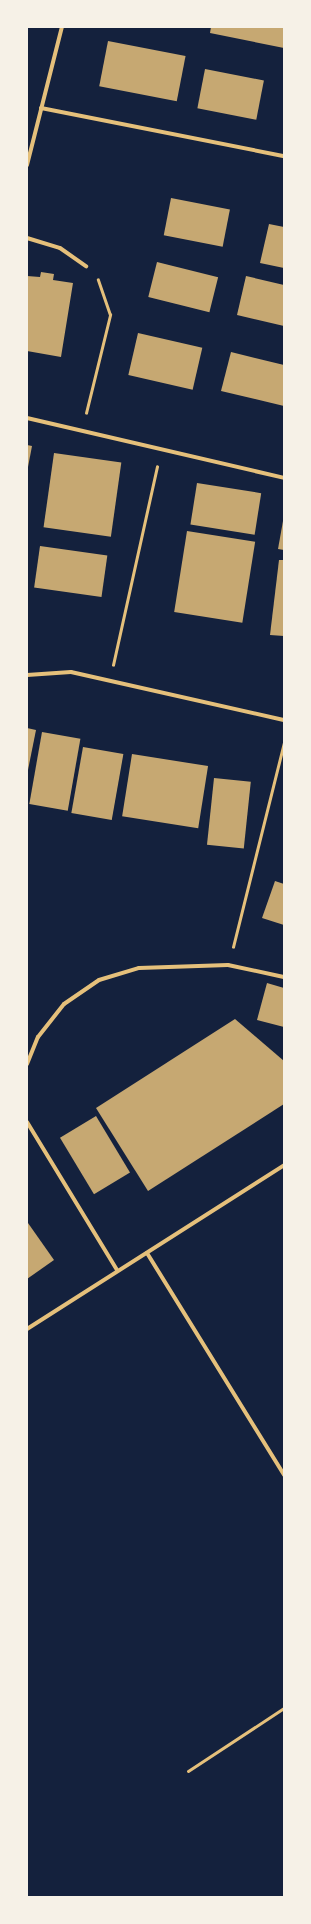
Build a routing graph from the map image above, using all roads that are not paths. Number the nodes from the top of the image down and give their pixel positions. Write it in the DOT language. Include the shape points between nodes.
graph roads {
  1 [pos="62,27"];
  2 [pos="41,108"];
  3 [pos="284,156"];
  4 [pos="27,165"];
  5 [pos="27,238"];
  6 [pos="86,266"];
  7 [pos="27,418"];
  8 [pos="284,478"];
  9 [pos="27,675"];
  10 [pos="284,720"];
  11 [pos="284,978"];
  12 [pos="27,1064"];
  13 [pos="27,1122"];
  14 [pos="284,1165"];
  15 [pos="147,1252"];
  16 [pos="117,1270"];
  17 [pos="27,1329"];
  18 [pos="284,1475"];
  19 [pos="284,1708"];
  20 [pos="188,1771"];
  1 -- 2 [label="street"];
  2 -- 3 [label="street"];
  2 -- 4 [label="street"];
  5 -- 6 [label="street" via="60,248"];
  7 -- 8 [label="street"];
  9 -- 10 [label="street" via="71,672"];
  11 -- 12 [label="street" via="228,965 139,968 99,980 64,1004 38,1037"];
  13 -- 16 [label="street"];
  14 -- 15 [label="street"];
  15 -- 16 [label="street"];
  15 -- 18 [label="street"];
  16 -- 17 [label="street"];
  19 -- 20 [label="lane"];
}
